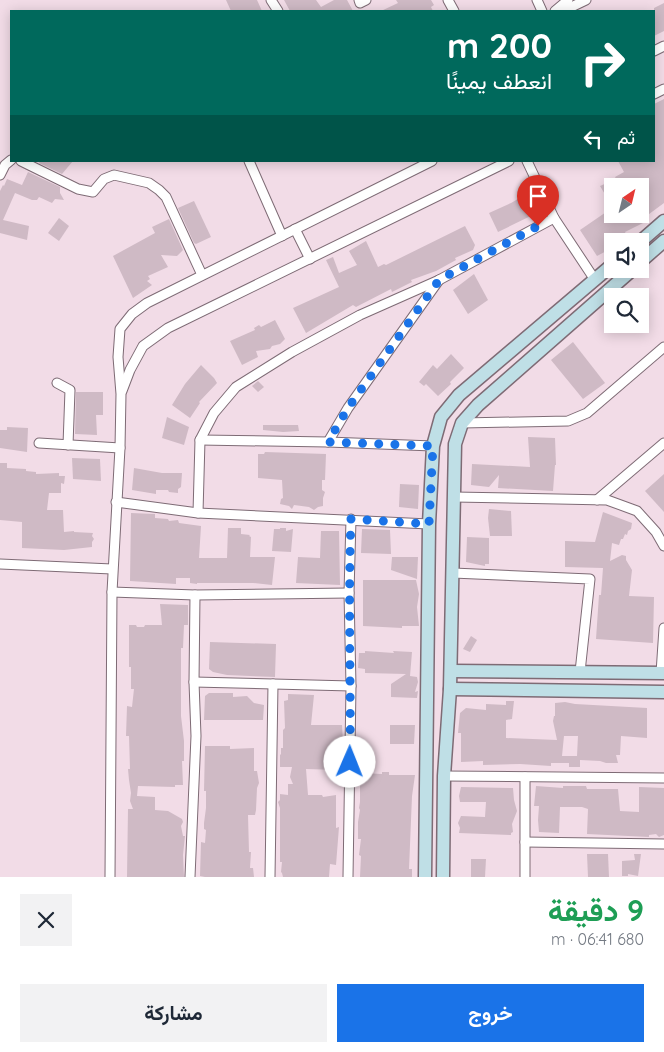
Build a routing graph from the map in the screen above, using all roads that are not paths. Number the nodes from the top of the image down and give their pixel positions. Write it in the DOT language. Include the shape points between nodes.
graph roads {
  1 [pos="568,0"];
  2 [pos="586,0"];
  3 [pos="556,10"];
  4 [pos="565,10"];
  5 [pos="10,161"];
  6 [pos="23,162"];
  7 [pos="249,162"];
  8 [pos="430,162"];
  9 [pos="507,162"];
  10 [pos="527,162"];
  11 [pos="0,175"];
  12 [pos="554,218"];
  13 [pos="664,222"];
  14 [pos="296,229"];
  15 [pos="649,234"];
  16 [pos="282,236"];
  17 [pos="664,241"];
  18 [pos="649,254"];
  19 [pos="310,259"];
  20 [pos="604,272"];
  21 [pos="202,275"];
  22 [pos="623,278"];
  23 [pos="439,280"];
  24 [pos="595,280"];
  25 [pos="664,347"];
  26 [pos="58,383"];
  27 [pos="121,394"];
  28 [pos="462,423"];
  29 [pos="200,440"];
  30 [pos="328,442"];
  31 [pos="39,443"];
  32 [pos="664,444"];
  33 [pos="68,445"];
  34 [pos="433,446"];
  35 [pos="120,448"];
  36 [pos="454,498"];
  37 [pos="597,500"];
  38 [pos="116,502"];
  39 [pos="198,513"];
  40 [pos="351,519"];
  41 [pos="429,524"];
  42 [pos="664,546"];
  43 [pos="0,564"];
  44 [pos="112,569"];
  45 [pos="453,573"];
  46 [pos="112,592"];
  47 [pos="349,593"];
  48 [pos="195,595"];
  49 [pos="664,628"];
  50 [pos="451,671"];
  51 [pos="580,672"];
  52 [pos="662,673"];
  53 [pos="194,682"];
  54 [pos="273,684"];
  55 [pos="351,686"];
  56 [pos="450,689"];
  57 [pos="664,692"];
  58 [pos="444,776"];
  59 [pos="526,777"];
  60 [pos="664,778"];
  61 [pos="525,842"];
  62 [pos="664,844"];
  63 [pos="110,877"];
  64 [pos="190,877"];
  65 [pos="270,877"];
  66 [pos="348,877"];
  67 [pos="425,877"];
  68 [pos="443,877"];
  69 [pos="525,877"];
  1 -- 3 [label="street"];
  2 -- 4 [label="street"];
  5 -- 11 [label="street"];
  6 -- 21 [label="street" via="78,189 93,192 104,179 114,175 149,183 166,197"];
  7 -- 16 [label="street"];
  8 -- 14 [label="street"];
  9 -- 19 [label="street"];
  10 -- 12 [label="street"];
  12 -- 23 [label="street"];
  12 -- 24 [label="street"];
  13 -- 15 [label="street"];
  14 -- 16 [label="street"];
  14 -- 19 [label="street"];
  16 -- 21 [label="street"];
  17 -- 18 [label="street"];
  19 -- 27 [label="street" via="162,333 143,346"];
  20 -- 24 [label="street"];
  21 -- 27 [label="street" via="147,303 120,328"];
  22 -- 28 [label="street" via="478,405"];
  23 -- 29 [label="street" via="360,315 236,387 214,413"];
  23 -- 30 [label="street" via="348,408"];
  24 -- 34 [label="street" via="459,395 441,417"];
  25 -- 28 [label="street" via="587,412 568,421"];
  26 -- 33 [label="street" via="70,390"];
  27 -- 35 [label="street"];
  28 -- 36 [label="street" via="455,444"];
  29 -- 30 [label="street"];
  29 -- 39 [label="street"];
  30 -- 34 [label="street"];
  31 -- 33 [label="street"];
  32 -- 37 [label="street"];
  33 -- 35 [label="street"];
  34 -- 41 [label="street"];
  35 -- 38 [label="street"];
  36 -- 37 [label="street"];
  36 -- 45 [label="street"];
  37 -- 42 [label="street" via="607,500 637,511"];
  38 -- 39 [label="street"];
  38 -- 44 [label="street"];
  39 -- 40 [label="street"];
  40 -- 41 [label="street"];
  40 -- 47 [label="street"];
  41 -- 67 [label="street"];
  43 -- 44 [label="street"];
  44 -- 46 [label="street"];
  45 -- 50 [label="street"];
  45 -- 51 [label="street" via="590,580"];
  46 -- 48 [label="street"];
  46 -- 63 [label="street"];
  47 -- 48 [label="street"];
  47 -- 55 [label="street"];
  48 -- 53 [label="street"];
  49 -- 52 [label="street"];
  50 -- 51 [label="street"];
  50 -- 56 [label="street"];
  51 -- 52 [label="street"];
  53 -- 54 [label="street"];
  53 -- 64 [label="street" via="196,736"];
  54 -- 55 [label="street"];
  54 -- 65 [label="street"];
  55 -- 66 [label="street"];
  56 -- 57 [label="street"];
  56 -- 58 [label="street"];
  58 -- 59 [label="street"];
  58 -- 68 [label="street"];
  59 -- 60 [label="street"];
  59 -- 61 [label="street"];
  61 -- 62 [label="street"];
  61 -- 69 [label="street"];
}
